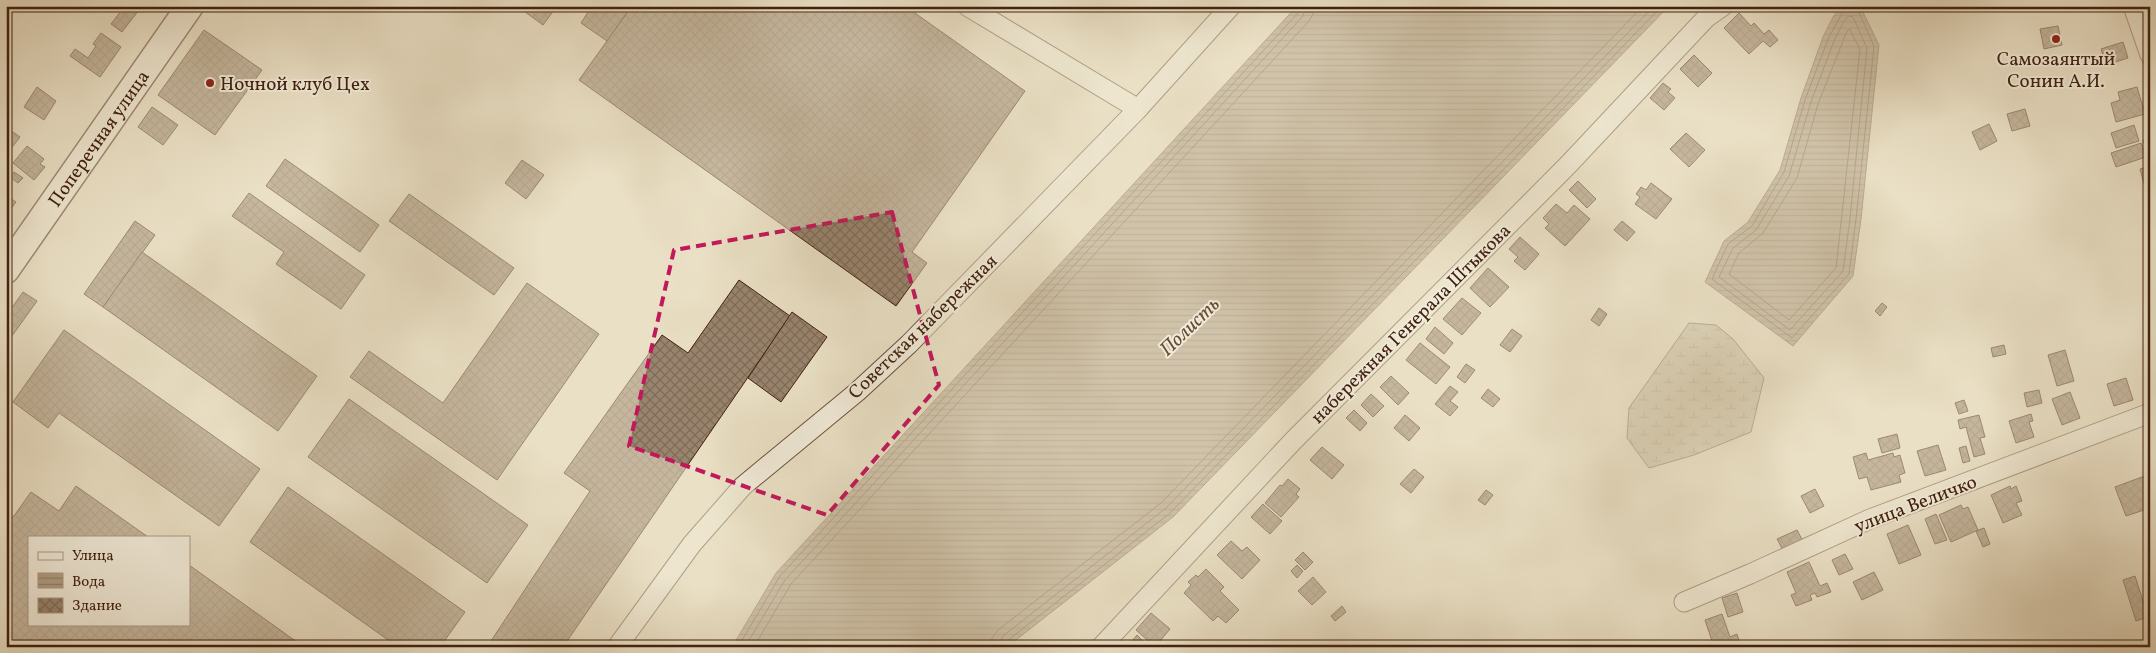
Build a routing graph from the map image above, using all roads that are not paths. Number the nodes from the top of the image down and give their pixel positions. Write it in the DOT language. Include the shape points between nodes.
graph roads {
  1 [pos="190,6"];
  2 [pos="967,6"];
  3 [pos="1231,6"];
  4 [pos="1723,6"];
  5 [pos="2133,6"];
  6 [pos="2150,55"];
  7 [pos="1138,109"];
  8 [pos="7,269"];
  9 [pos="2150,413"];
  10 [pos="1684,602"];
  11 [pos="617,647"];
  12 [pos="1101,647"];
  1 -- 8 [label="street, Поперечная улица"];
  2 -- 7 [label="street"];
  3 -- 7 [label="street, Советская набережная"];
  4 -- 12 [label="street, набережная Генерала Штыкова" via="1706,18 1568,165 1293,441"];
  5 -- 6 [label="street"];
  7 -- 11 [label="street, Советская набережная" via="909,344 743,486 692,544"];
  9 -- 10 [label="street, улица Величко" via="1870,519"];
}
